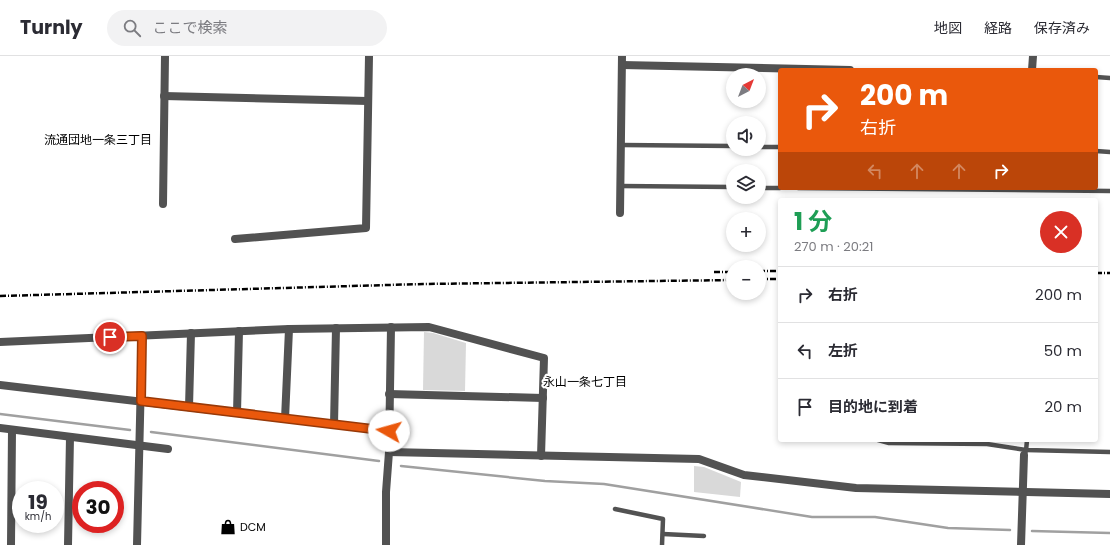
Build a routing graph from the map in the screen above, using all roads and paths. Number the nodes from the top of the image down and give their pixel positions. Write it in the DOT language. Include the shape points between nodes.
graph roads {
  1 [pos="165,56"];
  2 [pos="369,56"];
  3 [pos="622,56"];
  4 [pos="1033,56"];
  5 [pos="622,65"];
  6 [pos="778,68"];
  7 [pos="1032,68"];
  8 [pos="1098,77"];
  9 [pos="1110,78"];
  10 [pos="164,96"];
  11 [pos="368,101"];
  12 [pos="622,145"];
  13 [pos="726,146"];
  14 [pos="766,147"];
  15 [pos="778,147"];
  16 [pos="1098,151"];
  17 [pos="1110,152"];
  18 [pos="620,186"];
  19 [pos="726,187"];
  20 [pos="766,188"];
  21 [pos="778,188"];
  22 [pos="1006,190"];
  23 [pos="1110,191"];
  24 [pos="163,204"];
  25 [pos="620,212"];
  26 [pos="235,239"];
  27 [pos="390,326"];
  28 [pos="336,328"];
  29 [pos="289,329"];
  30 [pos="239,331"];
  31 [pos="191,333"];
  32 [pos="142,336"];
  33 [pos="0,342"];
  34 [pos="0,385"];
  35 [pos="389,394"];
  36 [pos="543,398"];
  37 [pos="141,401"];
  38 [pos="189,407"];
  39 [pos="238,413"];
  40 [pos="285,419"];
  41 [pos="334,425"];
  42 [pos="0,428"];
  43 [pos="12,430"];
  44 [pos="389,431"];
  45 [pos="70,436"];
  46 [pos="885,442"];
  47 [pos="1026,442"];
  48 [pos="140,445"];
  49 [pos="168,449"];
  50 [pos="389,452"];
  51 [pos="1025,452"];
  52 [pos="1110,452"];
  53 [pos="541,456"];
  54 [pos="1023,492"];
  55 [pos="1110,494"];
  56 [pos="615,509"];
  57 [pos="663,534"];
  58 [pos="704,536"];
  59 [pos="10,545"];
  60 [pos="68,545"];
  61 [pos="137,545"];
  62 [pos="386,545"];
  63 [pos="662,545"];
  64 [pos="1021,545"];
  1 -- 10 [label="street"];
  2 -- 11 [label="street"];
  3 -- 5 [label="street"];
  4 -- 7 [label="street"];
  5 -- 6 [label="street"];
  5 -- 12 [label="street"];
  8 -- 9 [label="lane"];
  10 -- 11 [label="street"];
  10 -- 24 [label="street"];
  11 -- 26 [label="street" via="366,228"];
  12 -- 13 [label="lane"];
  12 -- 18 [label="street"];
  14 -- 15 [label="lane"];
  16 -- 17 [label="lane"];
  18 -- 19 [label="lane"];
  18 -- 25 [label="street"];
  20 -- 21 [label="lane"];
  22 -- 23 [label="lane"];
  27 -- 28 [label="street"];
  27 -- 35 [label="street"];
  27 -- 36 [label="street" via="429,327 544,358"];
  28 -- 29 [label="street"];
  28 -- 41 [label="street"];
  29 -- 30 [label="street"];
  29 -- 40 [label="street"];
  30 -- 31 [label="street"];
  30 -- 39 [label="street"];
  31 -- 32 [label="street"];
  31 -- 38 [label="street"];
  32 -- 33 [label="street"];
  32 -- 37 [label="street"];
  34 -- 37 [label="street"];
  35 -- 36 [label="street"];
  35 -- 44 [label="street"];
  36 -- 53 [label="street"];
  37 -- 38 [label="street"];
  37 -- 48 [label="street"];
  38 -- 39 [label="street"];
  39 -- 40 [label="street"];
  40 -- 41 [label="street"];
  41 -- 44 [label="street"];
  42 -- 43 [label="street"];
  43 -- 45 [label="street"];
  43 -- 59 [label="street"];
  44 -- 50 [label="street"];
  45 -- 48 [label="street"];
  45 -- 60 [label="street"];
  46 -- 51 [label="lane" via="987,444"];
  47 -- 51 [label="lane"];
  48 -- 49 [label="street"];
  48 -- 61 [label="street"];
  50 -- 53 [label="street"];
  50 -- 62 [label="street"];
  51 -- 52 [label="lane"];
  51 -- 54 [label="street"];
  53 -- 54 [label="street" via="699,459 744,475 856,488"];
  54 -- 55 [label="street"];
  54 -- 64 [label="street"];
  56 -- 57 [label="lane" via="663,519"];
  57 -- 58 [label="lane"];
  57 -- 63 [label="lane"];
}
